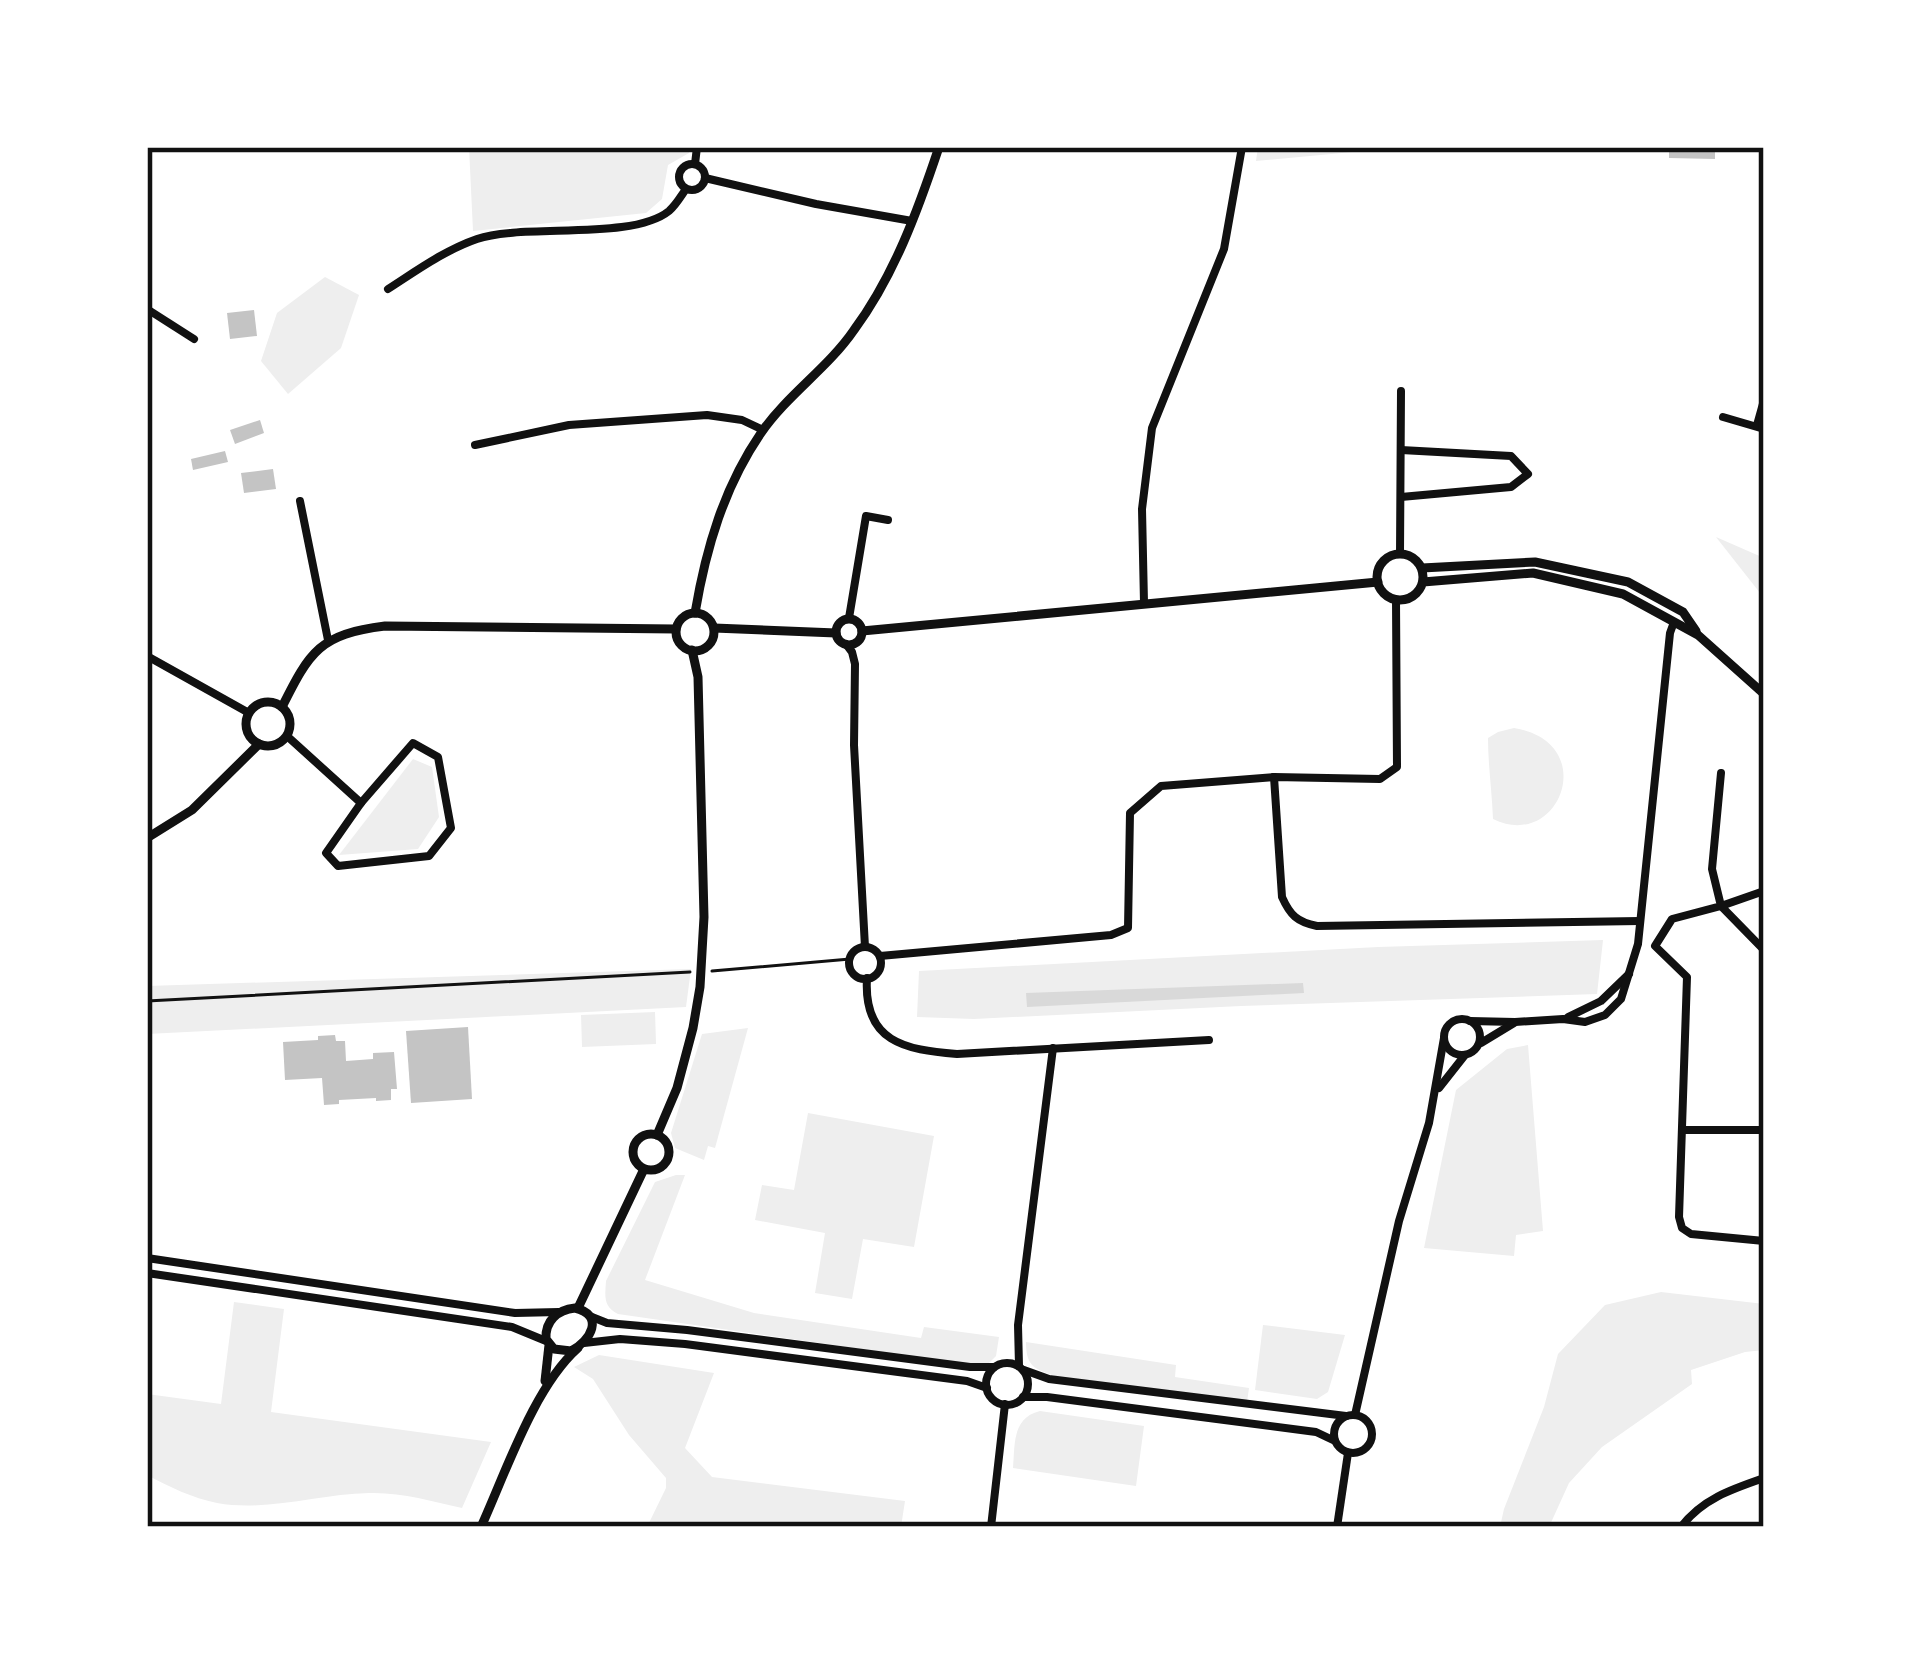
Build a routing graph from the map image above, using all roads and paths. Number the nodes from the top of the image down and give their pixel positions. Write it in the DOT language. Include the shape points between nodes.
graph roads {
  1 [pos="697,147"];
  2 [pos="939,147"];
  3 [pos="1242,147"];
  4 [pos="695,164"];
  5 [pos="705,178"];
  6 [pos="686,189"];
  7 [pos="912,221"];
  8 [pos="388,290"];
  9 [pos="147,309"];
  10 [pos="194,339"];
  11 [pos="1402,391"];
  12 [pos="1764,400"];
  13 [pos="1723,417"];
  14 [pos="1760,427"];
  15 [pos="763,430"];
  16 [pos="475,445"];
  17 [pos="1401,450"];
  18 [pos="1401,497"];
  19 [pos="300,501"];
  20 [pos="888,520"];
  21 [pos="1400,554"];
  22 [pos="1421,568"];
  23 [pos="1378,582"];
  24 [pos="1423,582"];
  25 [pos="1396,599"];
  26 [pos="1144,603"];
  27 [pos="695,613"];
  28 [pos="849,618"];
  29 [pos="1674,622"];
  30 [pos="714,628"];
  31 [pos="676,629"];
  32 [pos="862,631"];
  33 [pos="836,633"];
  34 [pos="1698,635"];
  35 [pos="328,640"];
  36 [pos="846,644"];
  37 [pos="692,650"];
  38 [pos="147,656"];
  39 [pos="1764,694"];
  40 [pos="282,707"];
  41 [pos="249,713"];
  42 [pos="287,736"];
  43 [pos="260,744"];
  44 [pos="1721,773"];
  45 [pos="1274,778"];
  46 [pos="361,803"];
  47 [pos="147,838"];
  48 [pos="1764,891"];
  49 [pos="1721,906"];
  50 [pos="1640,921"];
  51 [pos="865,947"];
  52 [pos="1764,950"];
  53 [pos="880,956"];
  54 [pos="850,959"];
  55 [pos="701,972"];
  56 [pos="867,978"];
  57 [pos="147,1001"];
  58 [pos="1470,1021"];
  59 [pos="1515,1022"];
  60 [pos="1444,1038"];
  61 [pos="1209,1040"];
  62 [pos="1479,1046"];
  63 [pos="1053,1048"];
  64 [pos="1465,1055"];
  65 [pos="1435,1095"];
  66 [pos="1682,1130"];
  67 [pos="1764,1130"];
  68 [pos="657,1135"];
  69 [pos="644,1169"];
  70 [pos="1764,1240"];
  71 [pos="147,1258"];
  72 [pos="147,1273"];
  73 [pos="578,1308"];
  74 [pos="560,1312"];
  75 [pos="589,1315"];
  76 [pos="1018,1325"];
  77 [pos="548,1343"];
  78 [pos="581,1345"];
  79 [pos="996,1366"];
  80 [pos="1021,1368"];
  81 [pos="987,1388"];
  82 [pos="542,1392"];
  83 [pos="1023,1397"];
  84 [pos="1005,1404"];
  85 [pos="1350,1416"];
  86 [pos="1335,1441"];
  87 [pos="1348,1453"];
  88 [pos="1764,1478"];
  89 [pos="481,1527"];
  90 [pos="992,1527"];
  91 [pos="1337,1527"];
  92 [pos="1681,1527"];
  1 -- 4 [label="street"];
  2 -- 7 [label="street"];
  3 -- 26 [label="street" via="1224,250 1153,428 1142,509"];
  4 -- 5 [label="street"];
  4 -- 6 [label="street" via="679,175"];
  5 -- 6 [label="street" via="698,189"];
  5 -- 7 [label="street"];
  6 -- 8 [label="street" via="653,220 481,238"];
  7 -- 15 [label="street" via="854,332"];
  9 -- 10 [label="street"];
  11 -- 17 [label="street"];
  12 -- 14 [label="street"];
  13 -- 14 [label="street"];
  15 -- 16 [label="street" via="707,415 569,425"];
  15 -- 27 [label="street" via="714,527"];
  17 -- 18 [label="street"];
  17 -- 18 [label="street" via="1511,456 1528,474 1511,487"];
  18 -- 21 [label="street"];
  19 -- 35 [label="street"];
  20 -- 28 [label="street" via="866,517"];
  21 -- 22 [label="street"];
  21 -- 23 [label="street" via="1383,562"];
  22 -- 24 [label="street"];
  22 -- 34 [label="street" via="1534,562 1628,582 1683,612"];
  23 -- 25 [label="street"];
  23 -- 26 [label="street"];
  24 -- 25 [label="street" via="1412,597"];
  24 -- 29 [label="street" via="1533,573 1623,593"];
  25 -- 45 [label="street" via="1397,767 1380,779"];
  26 -- 32 [label="street"];
  27 -- 30 [label="street"];
  27 -- 31 [label="street"];
  28 -- 32 [label="street"];
  28 -- 33 [label="street"];
  29 -- 34 [label="street"];
  29 -- 50 [label="street"];
  30 -- 33 [label="street"];
  30 -- 37 [label="street" via="709,645"];
  31 -- 35 [label="street" via="385,626"];
  31 -- 37 [label="street"];
  32 -- 36 [label="street"];
  33 -- 36 [label="street"];
  34 -- 39 [label="street"];
  35 -- 40 [label="street" via="309,657"];
  36 -- 51 [label="street" via="855,664"];
  37 -- 55 [label="street"];
  38 -- 41 [label="street"];
  40 -- 41 [label="street" via="261,704"];
  40 -- 42 [label="street"];
  41 -- 43 [label="street" via="249,735"];
  42 -- 43 [label="street"];
  42 -- 46 [label="street"];
  43 -- 47 [label="street" via="192,810"];
  44 -- 49 [label="street" via="1712,868"];
  45 -- 50 [label="street" via="1282,897 1301,923"];
  45 -- 53 [label="street" via="1161,786 1130,813 1128,928"];
  46 -- 46 [label="street" via="413,743 438,757 451,828 429,856 338,866 326,854"];
  48 -- 49 [label="street"];
  49 -- 52 [label="street"];
  49 -- 66 [label="street" via="1672,919 1655,946 1687,977"];
  50 -- 59 [label="street" via="1630,973 1601,1001 1563,1019"];
  51 -- 53 [label="street"];
  51 -- 54 [label="street"];
  53 -- 56 [label="street" via="879,970"];
  54 -- 55 [label="path"];
  54 -- 56 [label="street" via="855,975"];
  55 -- 57 [label="path"];
  55 -- 68 [label="street" via="686,1054"];
  56 -- 63 [label="street" via="875,1024 898,1045 958,1054"];
  58 -- 59 [label="street"];
  58 -- 60 [label="street" via="1452,1022"];
  58 -- 62 [label="street"];
  59 -- 62 [label="street"];
  60 -- 64 [label="street"];
  60 -- 65 [label="street"];
  61 -- 63 [label="street"];
  62 -- 64 [label="street"];
  63 -- 76 [label="street"];
  64 -- 65 [label="street"];
  65 -- 85 [label="street"];
  66 -- 67 [label="street"];
  66 -- 70 [label="street" via="1682,1228"];
  68 -- 69 [label="street" via="634,1144"];
  68 -- 69 [label="street" via="668,1145 668,1160"];
  69 -- 73 [label="street"];
  71 -- 74 [label="street"];
  72 -- 77 [label="street" via="512,1327"];
  73 -- 74 [label="street"];
  73 -- 75 [label="street"];
  74 -- 77 [label="street" via="548,1326"];
  75 -- 78 [label="street"];
  75 -- 79 [label="street"];
  76 -- 79 [label="street"];
  76 -- 80 [label="street"];
  77 -- 78 [label="street" via="560,1351"];
  77 -- 82 [label="street"];
  78 -- 81 [label="street" via="685,1344"];
  78 -- 82 [label="street"];
  79 -- 80 [label="street"];
  79 -- 81 [label="street"];
  80 -- 83 [label="street" via="1028,1382"];
  80 -- 85 [label="street" via="1049,1379"];
  81 -- 84 [label="street"];
  82 -- 89 [label="street"];
  83 -- 84 [label="street"];
  83 -- 86 [label="street" via="1316,1432"];
  84 -- 90 [label="street"];
  85 -- 86 [label="street" via="1335,1426"];
  85 -- 87 [label="street" via="1370,1424 1372,1439"];
  86 -- 87 [label="street"];
  87 -- 91 [label="street"];
  88 -- 92 [label="street" via="1720,1493"];
}
